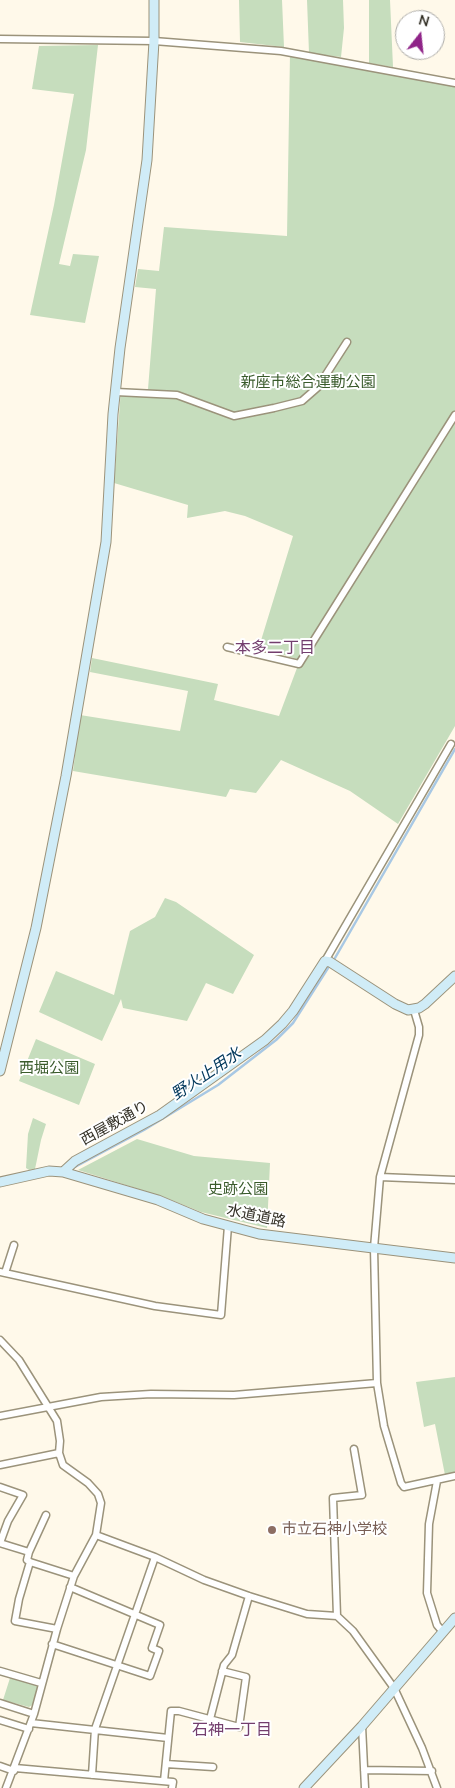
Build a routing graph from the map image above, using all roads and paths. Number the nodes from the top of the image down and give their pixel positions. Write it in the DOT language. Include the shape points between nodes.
graph roads {
  1 [pos="154,0"];
  2 [pos="0,39"];
  3 [pos="154,41"];
  4 [pos="455,83"];
  5 [pos="347,342"];
  6 [pos="116,392"];
  7 [pos="455,415"];
  8 [pos="227,647"];
  9 [pos="451,744"];
  10 [pos="324,961"];
  11 [pos="455,976"];
  12 [pos="414,1010"];
  13 [pos="0,1071"];
  14 [pos="63,1172"];
  15 [pos="380,1177"];
  16 [pos="455,1180"];
  17 [pos="0,1182"];
  18 [pos="228,1226"];
  19 [pos="14,1245"];
  20 [pos="374,1248"];
  21 [pos="455,1258"];
  22 [pos="3,1273"];
  23 [pos="0,1340"];
  24 [pos="377,1383"];
  25 [pos="50,1408"];
  26 [pos="0,1416"];
  27 [pos="354,1449"];
  28 [pos="59,1453"];
  29 [pos="0,1465"];
  30 [pos="455,1476"];
  31 [pos="437,1481"];
  32 [pos="0,1486"];
  33 [pos="46,1515"];
  34 [pos="96,1535"];
  35 [pos="0,1543"];
  36 [pos="29,1552"];
  37 [pos="155,1557"];
  38 [pos="30,1562"];
  39 [pos="74,1576"];
  40 [pos="70,1587"];
  41 [pos="249,1596"];
  42 [pos="135,1615"];
  43 [pos="337,1616"];
  44 [pos="455,1618"];
  45 [pos="57,1629"];
  46 [pos="443,1632"];
  47 [pos="52,1644"];
  48 [pos="117,1665"];
  49 [pos="0,1671"];
  50 [pos="222,1671"];
  51 [pos="41,1683"];
  52 [pos="394,1688"];
  53 [pos="0,1703"];
  54 [pos="34,1714"];
  55 [pos="210,1719"];
  56 [pos="0,1720"];
  57 [pos="30,1726"];
  58 [pos="362,1726"];
  59 [pos="95,1729"];
  60 [pos="168,1738"];
  61 [pos="166,1764"];
  62 [pos="0,1766"];
  63 [pos="214,1767"];
  64 [pos="14,1769"];
  65 [pos="364,1770"];
  66 [pos="432,1771"];
  67 [pos="92,1775"];
  68 [pos="164,1782"];
  69 [pos="6,1788"];
  70 [pos="172,1788"];
  71 [pos="304,1788"];
  72 [pos="365,1788"];
  73 [pos="437,1788"];
  1 -- 3 [label="street"];
  2 -- 3 [label="street"];
  3 -- 4 [label="street" via="281,51"];
  3 -- 6 [label="street" via="147,160"];
  5 -- 6 [label="street" via="318,386 302,401 274,408 234,416 177,395"];
  6 -- 13 [label="street" via="106,537 94,620 36,928"];
  7 -- 8 [label="street" via="299,664"];
  9 -- 10 [label="street"];
  10 -- 12 [label="street" via="403,1009"];
  10 -- 14 [label="street, 西屋敷通り" via="293,1011 265,1040 160,1116 75,1161"];
  11 -- 12 [label="street" via="426,1004"];
  12 -- 15 [label="street" via="419,1035"];
  14 -- 17 [label="street, 水道道路" via="48,1171"];
  14 -- 18 [label="street, 水道道路" via="140,1194"];
  15 -- 16 [label="street"];
  15 -- 20 [label="street"];
  18 -- 20 [label="street, 水道道路" via="259,1234"];
  18 -- 22 [label="street" via="221,1315 156,1306"];
  19 -- 22 [label="street"];
  20 -- 21 [label="street, 水道道路"];
  20 -- 24 [label="street"];
  23 -- 25 [label="street" via="19,1360"];
  24 -- 25 [label="street" via="234,1395 100,1397"];
  24 -- 31 [label="street" via="384,1426 401,1483 404,1487"];
  25 -- 26 [label="street"];
  25 -- 28 [label="street" via="57,1421"];
  27 -- 43 [label="street" via="362,1495 333,1498"];
  28 -- 29 [label="street"];
  28 -- 34 [label="street" via="62,1465 98,1494 101,1504"];
  30 -- 31 [label="street"];
  31 -- 46 [label="street" via="429,1524 428,1593 437,1625"];
  32 -- 35 [label="street" via="23,1495"];
  33 -- 36 [label="street"];
  34 -- 37 [label="street"];
  34 -- 39 [label="street"];
  35 -- 36 [label="street"];
  36 -- 38 [label="street" via="27,1560"];
  37 -- 41 [label="street"];
  37 -- 42 [label="street"];
  38 -- 39 [label="street"];
  38 -- 45 [label="street" via="15,1622"];
  39 -- 40 [label="street"];
  40 -- 42 [label="street"];
  40 -- 45 [label="street"];
  41 -- 43 [label="street" via="307,1614"];
  41 -- 50 [label="street" via="232,1655"];
  42 -- 48 [label="street"];
  42 -- 48 [label="street" via="160,1625 152,1648 159,1651 150,1676"];
  43 -- 52 [label="street" via="367,1648"];
  44 -- 46 [label="street"];
  45 -- 47 [label="street"];
  46 -- 52 [label="street"];
  47 -- 48 [label="street"];
  47 -- 51 [label="street"];
  48 -- 59 [label="street"];
  49 -- 51 [label="street"];
  50 -- 55 [label="street"];
  50 -- 55 [label="street" via="246,1677 239,1728"];
  51 -- 54 [label="street"];
  52 -- 58 [label="street"];
  52 -- 66 [label="street"];
  53 -- 54 [label="street"];
  54 -- 57 [label="street"];
  55 -- 60 [label="street" via="171,1711"];
  56 -- 57 [label="street"];
  57 -- 59 [label="street"];
  57 -- 64 [label="street"];
  58 -- 65 [label="street"];
  58 -- 71 [label="street"];
  59 -- 60 [label="street"];
  59 -- 67 [label="street"];
  60 -- 61 [label="street"];
  61 -- 63 [label="street"];
  61 -- 68 [label="street"];
  62 -- 64 [label="street"];
  64 -- 67 [label="street"];
  64 -- 69 [label="street"];
  65 -- 66 [label="street"];
  65 -- 72 [label="street"];
  66 -- 73 [label="street"];
  67 -- 68 [label="street"];
  68 -- 70 [label="street" via="172,1782"];
}
